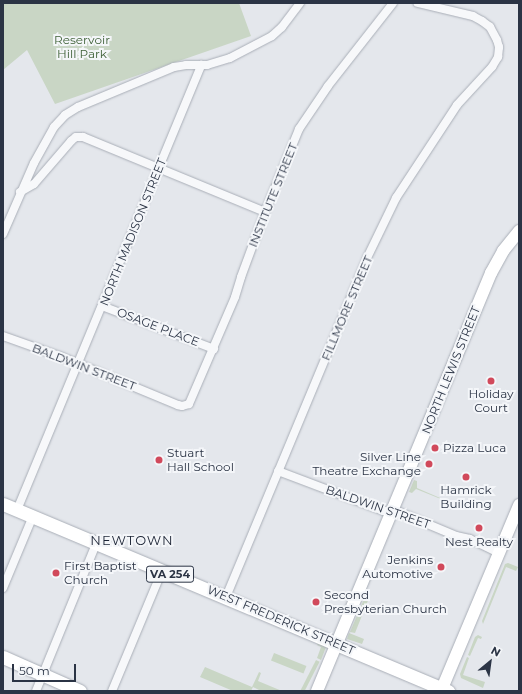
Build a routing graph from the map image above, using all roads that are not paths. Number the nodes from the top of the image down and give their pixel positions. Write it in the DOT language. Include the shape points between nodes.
graph roads {
  1 [pos="300,3"];
  2 [pos="392,3"];
  3 [pos="418,3"];
  4 [pos="201,65"];
  5 [pos="159,168"];
  6 [pos="20,192"];
  7 [pos="265,212"];
  8 [pos="519,231"];
  9 [pos="3,234"];
  10 [pos="102,306"];
  11 [pos="3,336"];
  12 [pos="214,349"];
  13 [pos="78,364"];
  14 [pos="186,406"];
  15 [pos="278,471"];
  16 [pos="3,504"];
  17 [pos="519,505"];
  18 [pos="17,510"];
  19 [pos="392,512"];
  20 [pos="33,516"];
  21 [pos="96,544"];
  22 [pos="499,553"];
  23 [pos="162,571"];
  24 [pos="3,588"];
  25 [pos="226,597"];
  26 [pos="337,644"];
  27 [pos="3,657"];
  28 [pos="43,674"];
  29 [pos="444,690"];
  30 [pos="36,691"];
  31 [pos="80,691"];
  32 [pos="112,691"];
  33 [pos="317,691"];
  1 -- 4 [label="street" via="278,31 263,42 215,64"];
  2 -- 7 [label="street, INSTITUTE STREET" via="305,118"];
  3 -- 15 [label="street, FILLMORE STREET" via="479,19 490,27 497,40 499,53 494,65 457,105 396,198 367,258"];
  4 -- 5 [label="street, NORTH MADISON STREET"];
  4 -- 6 [label="street" via="174,67 68,112 54,127"];
  5 -- 6 [label="street" via="90,140 76,137 34,184"];
  5 -- 7 [label="street"];
  5 -- 10 [label="street, NORTH MADISON STREET"];
  6 -- 9 [label="street"];
  7 -- 12 [label="street, INSTITUTE STREET"];
  8 -- 19 [label="street, NORTH LEWIS STREET" via="503,251 491,273"];
  10 -- 12 [label="street, OSAGE PLACE"];
  10 -- 13 [label="street, NORTH MADISON STREET"];
  11 -- 13 [label="street, BALDWIN STREET"];
  12 -- 14 [label="street, INSTITUTE STREET" via="191,401"];
  13 -- 14 [label="street, BALDWIN STREET"];
  13 -- 18 [label="street, NORTH MADISON STREET"];
  15 -- 19 [label="street, BALDWIN STREET"];
  15 -- 25 [label="street, FILLMORE STREET"];
  16 -- 18 [label="main road, WEST FREDERICK STREET / VA 254"];
  17 -- 22 [label="street"];
  18 -- 20 [label="main road, WEST FREDERICK STREET / VA 254"];
  19 -- 22 [label="street, BALDWIN STREET" via="399,512 456,536 470,539"];
  19 -- 26 [label="street, NORTH LEWIS STREET"];
  20 -- 21 [label="main road, WEST FREDERICK STREET / VA 254"];
  20 -- 24 [label="street"];
  21 -- 23 [label="main road, WEST FREDERICK STREET / VA 254"];
  21 -- 28 [label="street"];
  22 -- 29 [label="street"];
  23 -- 25 [label="main road, WEST FREDERICK STREET / VA 254"];
  23 -- 32 [label="street"];
  25 -- 26 [label="main road, WEST FREDERICK STREET / VA 254"];
  26 -- 29 [label="main road, WEST FREDERICK STREET / VA 254"];
  26 -- 33 [label="street, NORTH LEWIS STREET"];
  27 -- 28 [label="main road"];
  28 -- 30 [label="street"];
  28 -- 31 [label="main road"];
}
